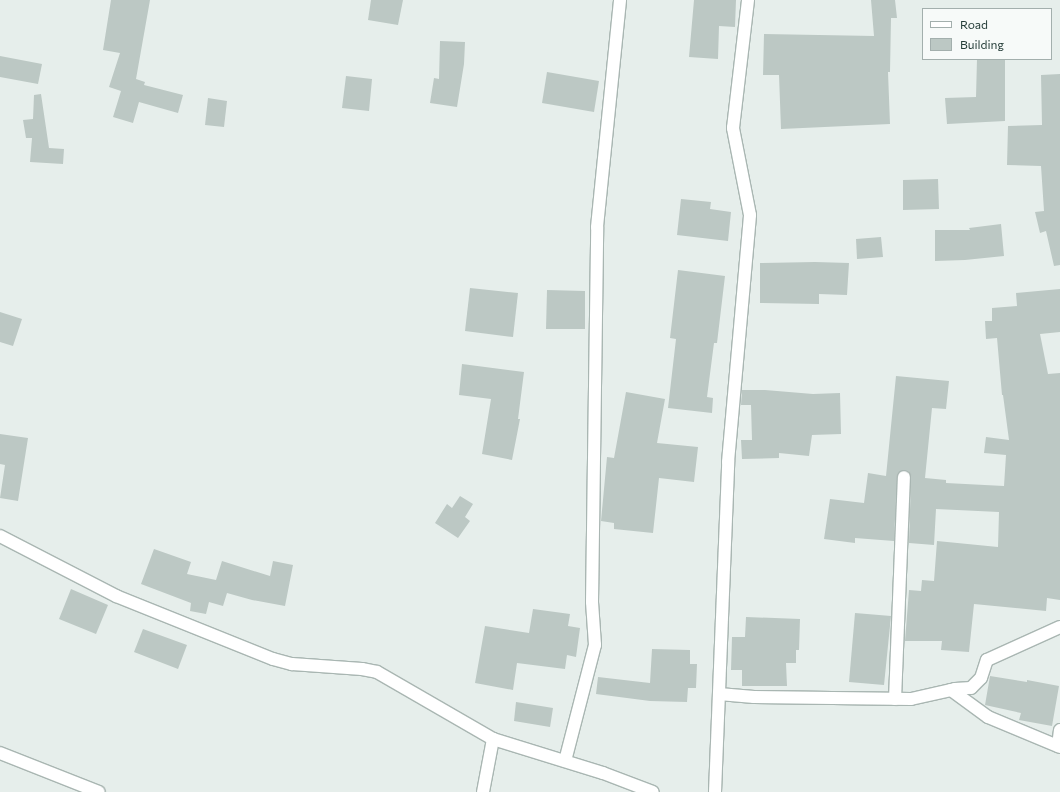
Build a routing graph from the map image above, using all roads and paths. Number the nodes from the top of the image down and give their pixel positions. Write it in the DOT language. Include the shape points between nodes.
graph roads {
  1 [pos="620,0"];
  2 [pos="748,0"];
  3 [pos="904,477"];
  4 [pos="0,536"];
  5 [pos="1060,627"];
  6 [pos="951,690"];
  7 [pos="719,694"];
  8 [pos="895,699"];
  9 [pos="1060,730"];
  10 [pos="493,739"];
  11 [pos="1059,747"];
  12 [pos="0,753"];
  13 [pos="565,761"];
  14 [pos="99,792"];
  15 [pos="483,792"];
  16 [pos="653,792"];
  17 [pos="715,792"];
  1 -- 13 [label="street" via="597,227 592,602 595,645"];
  2 -- 7 [label="street" via="733,128 750,215 728,462"];
  3 -- 8 [label="street"];
  4 -- 10 [label="street" via="116,596 273,659 292,664 376,672"];
  5 -- 6 [label="street" via="987,660 981,678 971,688"];
  6 -- 8 [label="street" via="911,699"];
  6 -- 11 [label="street" via="988,717"];
  7 -- 8 [label="street" via="754,697"];
  7 -- 17 [label="street"];
  9 -- 11 [label="street"];
  10 -- 13 [label="street"];
  10 -- 15 [label="street"];
  12 -- 14 [label="street"];
  13 -- 16 [label="street"];
}
